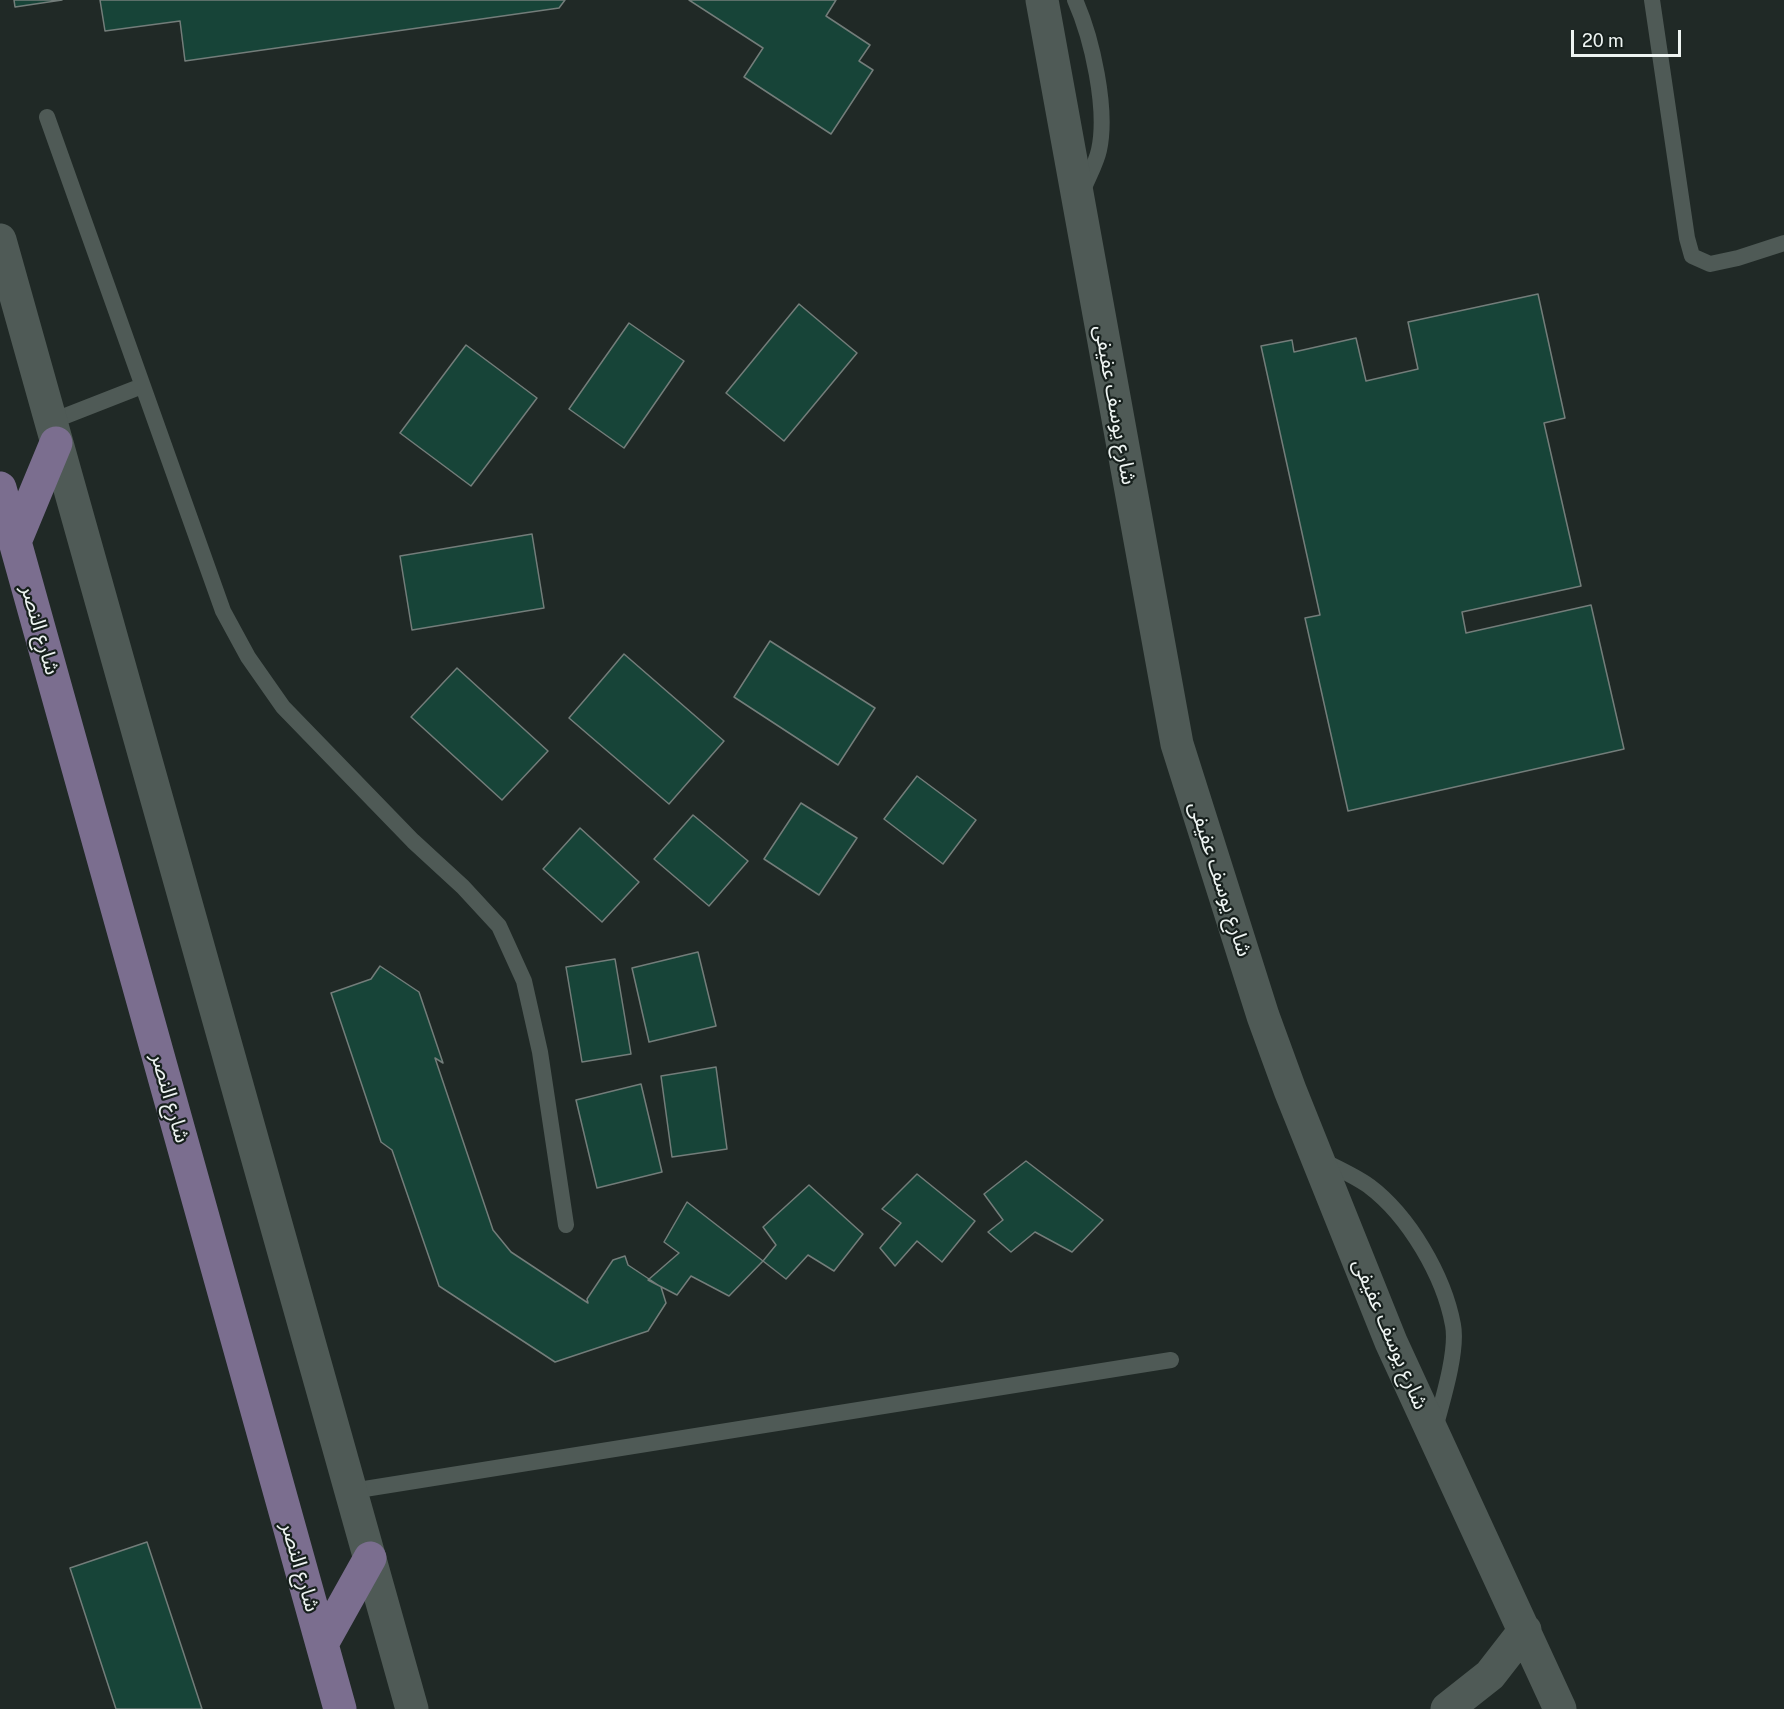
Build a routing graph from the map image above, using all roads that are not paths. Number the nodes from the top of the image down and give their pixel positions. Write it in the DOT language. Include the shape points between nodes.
graph roads {
  1 [pos="1042,0"];
  2 [pos="1075,0"];
  3 [pos="1652,0"];
  4 [pos="47,117"];
  5 [pos="1078,201"];
  6 [pos="0,240"];
  7 [pos="1784,243"];
  8 [pos="142,386"];
  9 [pos="53,433"];
  10 [pos="0,488"];
  11 [pos="15,542"];
  12 [pos="1318,1158"];
  13 [pos="566,1226"];
  14 [pos="1170,1360"];
  15 [pos="1434,1434"];
  16 [pos="352,1491"];
  17 [pos="370,1558"];
  18 [pos="1525,1630"];
  19 [pos="322,1644"];
  20 [pos="340,1709"];
  21 [pos="412,1709"];
  22 [pos="1447,1709"];
  23 [pos="1560,1709"];
  1 -- 5 [label="street, شارع يوسف عفيفى"];
  2 -- 5 [label="lane" via="1087,36 1102,118 1099,151"];
  3 -- 7 [label="lane" via="1692,256 1710,264"];
  4 -- 8 [label="lane"];
  5 -- 12 [label="street, شارع يوسف عفيفى" via="1177,744 1263,1016"];
  6 -- 9 [label="street"];
  8 -- 9 [label="lane"];
  8 -- 13 [label="lane" via="223,612 248,657 284,707 499,926 526,991 540,1052"];
  9 -- 11 [label="main road"];
  9 -- 16 [label="street"];
  10 -- 11 [label="main road, شارع النصر"];
  11 -- 19 [label="main road, شارع النصر"];
  12 -- 15 [label="street, شارع يوسف عفيفى" via="1391,1342"];
  12 -- 15 [label="lane" via="1370,1186 1412,1229 1438,1279 1453,1326 1448,1374"];
  14 -- 16 [label="lane"];
  15 -- 18 [label="street, شارع يوسف عفيفى"];
  16 -- 17 [label="street"];
  17 -- 19 [label="main road"];
  17 -- 21 [label="street"];
  18 -- 22 [label="street" via="1490,1675"];
  18 -- 23 [label="street, شارع يوسف عفيفى"];
  19 -- 20 [label="main road, شارع النصر"];
}
